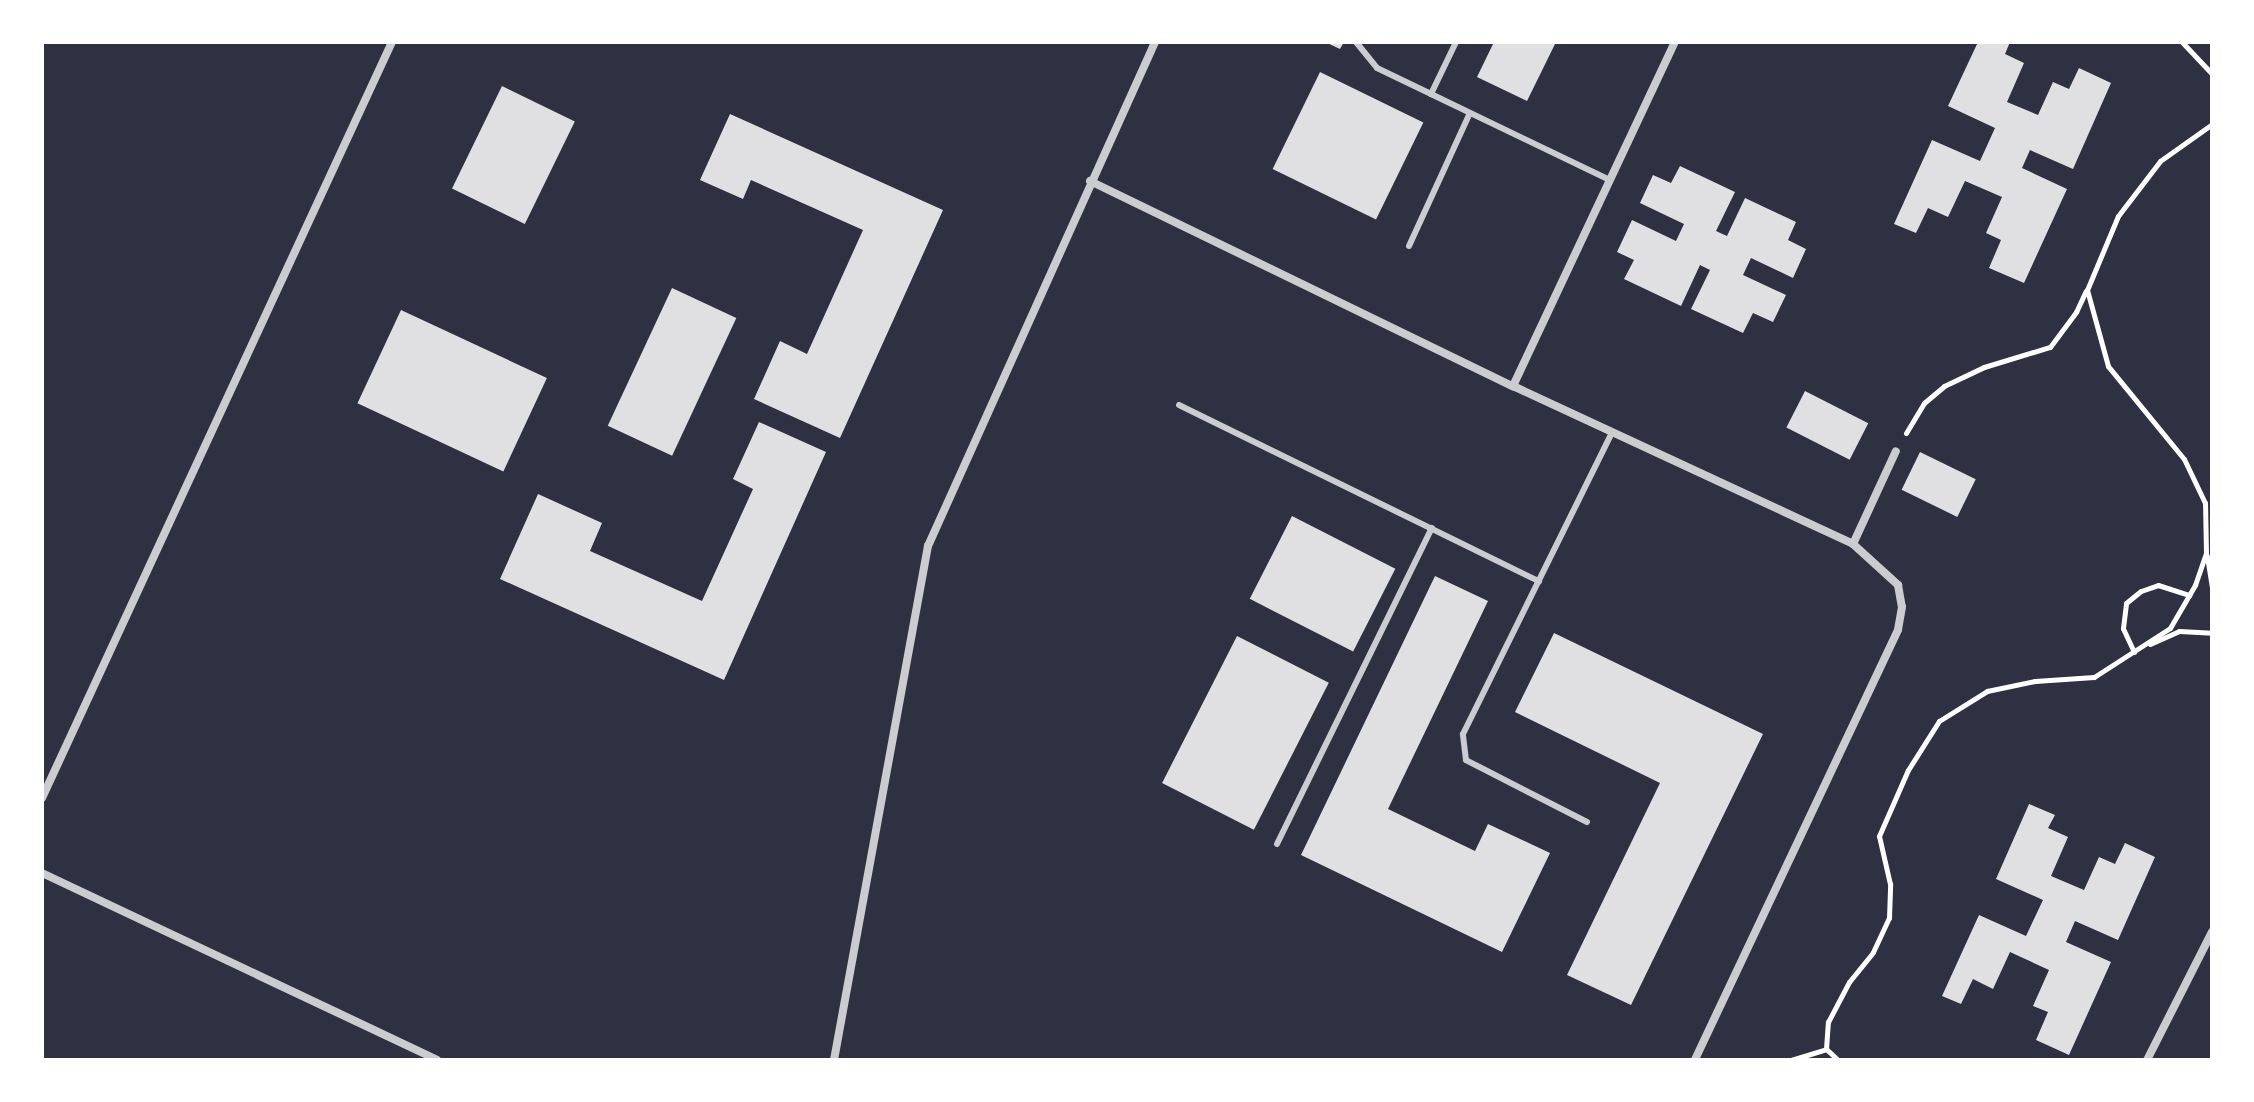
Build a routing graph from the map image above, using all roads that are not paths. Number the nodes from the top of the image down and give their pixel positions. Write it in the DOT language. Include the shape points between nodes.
graph roads {
  1 [pos="392,42"];
  2 [pos="1155,42"];
  3 [pos="1356,42"];
  4 [pos="1456,42"];
  5 [pos="1675,42"];
  6 [pos="1431,94"];
  7 [pos="1470,113"];
  8 [pos="1610,180"];
  9 [pos="1090,181"];
  10 [pos="1409,246"];
  11 [pos="1513,386"];
  12 [pos="1179,405"];
  13 [pos="1612,432"];
  14 [pos="1896,451"];
  15 [pos="1432,528"];
  16 [pos="1853,544"];
  17 [pos="1539,581"];
  18 [pos="42,798"];
  19 [pos="1587,822"];
  20 [pos="1277,844"];
  21 [pos="42,873"];
  22 [pos="2212,932"];
  23 [pos="437,1060"];
  24 [pos="834,1060"];
  25 [pos="1695,1060"];
  26 [pos="2147,1060"];
  1 -- 18 [label="street"];
  2 -- 9 [label="street"];
  3 -- 6 [label="lane" via="1377,68"];
  4 -- 6 [label="lane"];
  5 -- 8 [label="street"];
  6 -- 7 [label="lane"];
  7 -- 8 [label="lane"];
  7 -- 10 [label="lane"];
  8 -- 11 [label="street"];
  9 -- 11 [label="street"];
  9 -- 24 [label="street" via="939,517 921,571"];
  11 -- 13 [label="street"];
  12 -- 15 [label="lane"];
  13 -- 16 [label="street"];
  13 -- 17 [label="lane"];
  14 -- 16 [label="street"];
  15 -- 17 [label="lane"];
  15 -- 20 [label="lane"];
  16 -- 25 [label="street" via="1898,585 1898,630"];
  17 -- 19 [label="lane" via="1463,734 1466,760"];
  21 -- 23 [label="street"];
  22 -- 26 [label="street"];
}
